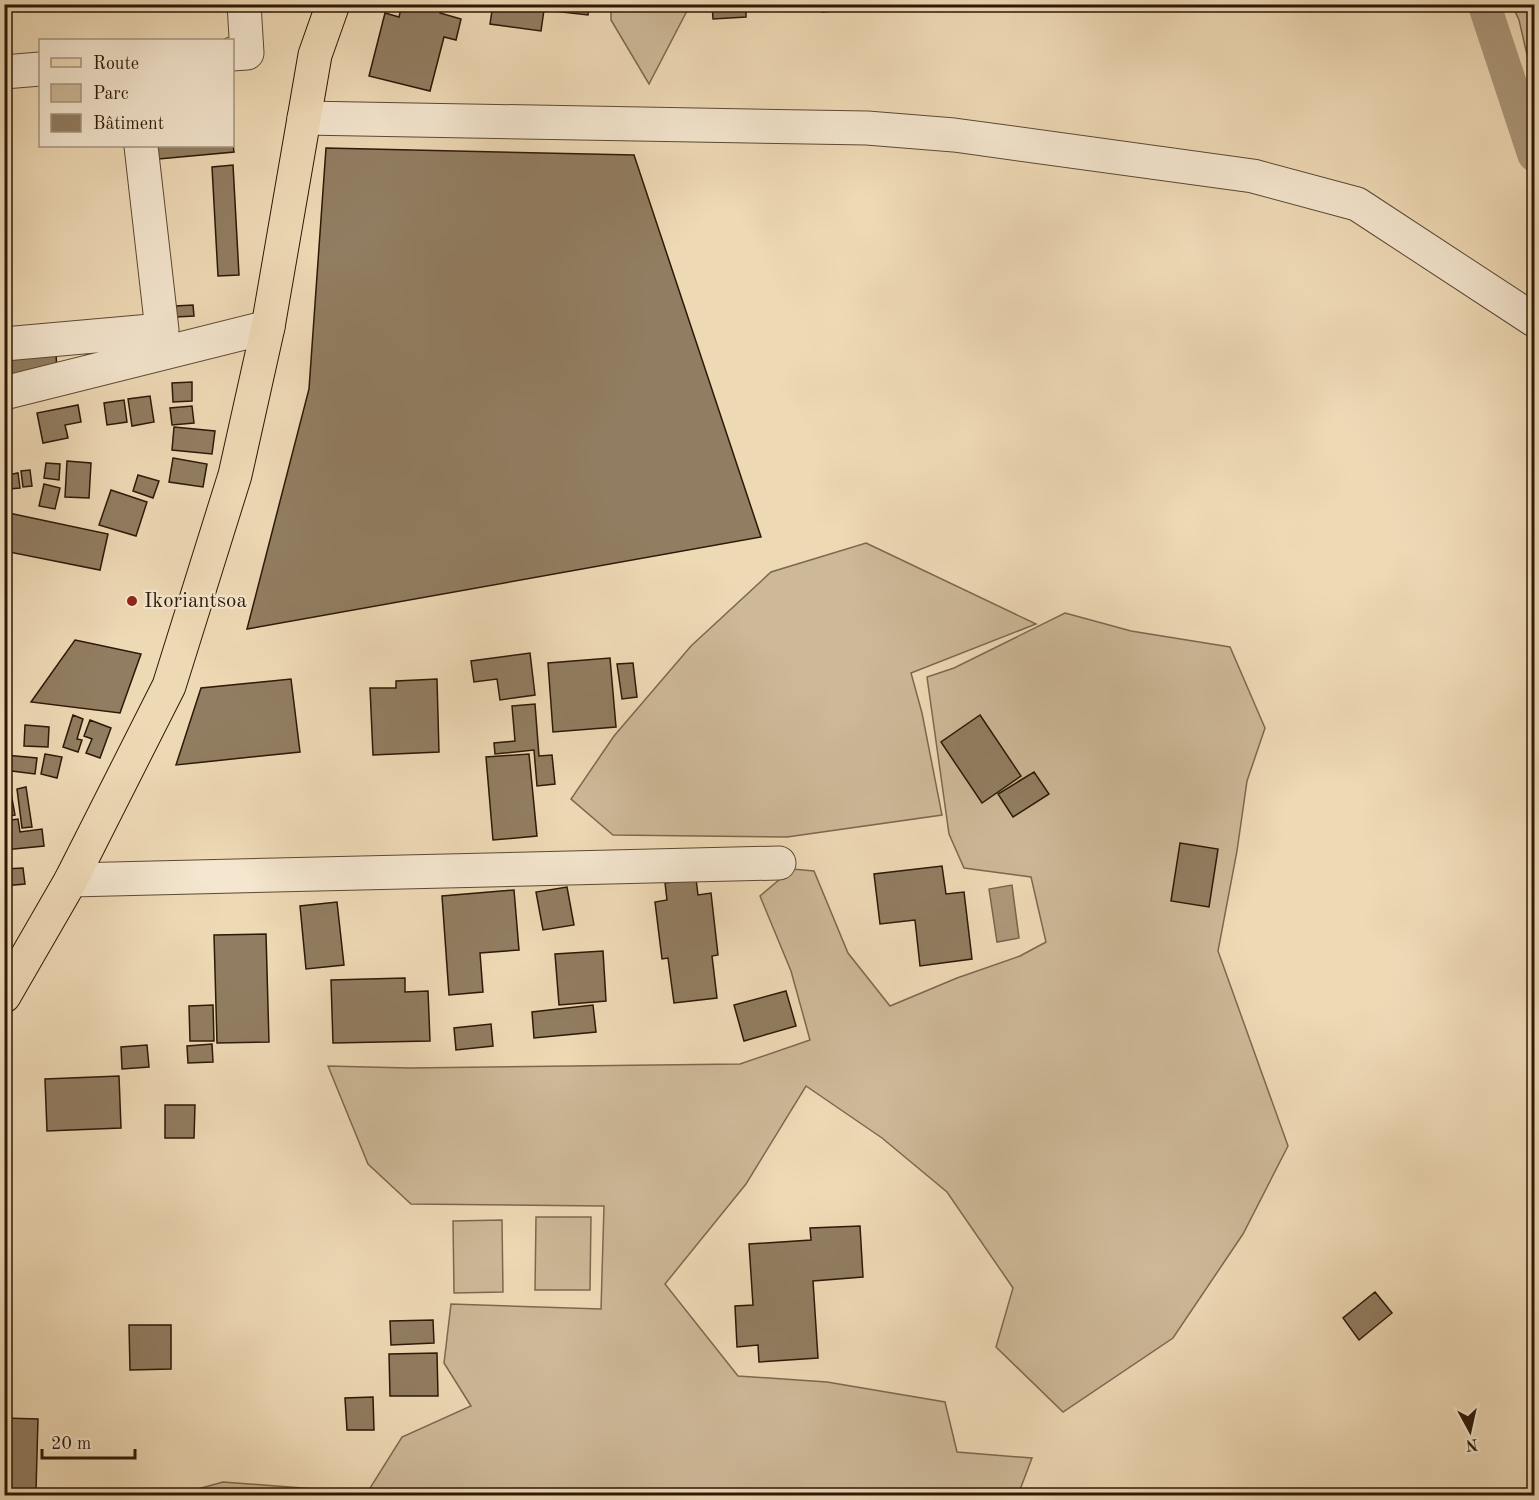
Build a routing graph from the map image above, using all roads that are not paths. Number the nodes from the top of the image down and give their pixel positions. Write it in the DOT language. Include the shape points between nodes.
graph roads {
  1 [pos="244,4"];
  2 [pos="333,4"];
  3 [pos="234,54"];
  4 [pos="39,69"];
  5 [pos="4,72"];
  6 [pos="304,118"];
  7 [pos="141,147"];
  8 [pos="1534,320"];
  9 [pos="268,327"];
  10 [pos="171,340"];
  11 [pos="4,344"];
  12 [pos="4,393"];
  13 [pos="779,863"];
  14 [pos="71,880"];
  15 [pos="4,996"];
  1 -- 3 [label="street" via="247,53"];
  2 -- 6 [label="main road" via="315,55"];
  4 -- 5 [label="street"];
  6 -- 8 [label="street" via="867,128 954,135 1253,176 1357,204"];
  6 -- 9 [label="main road"];
  7 -- 10 [label="street"];
  9 -- 10 [label="street"];
  9 -- 14 [label="main road" via="235,476 169,686"];
  10 -- 11 [label="street"];
  10 -- 12 [label="street"];
  13 -- 14 [label="street"];
  14 -- 15 [label="main road"];
}
